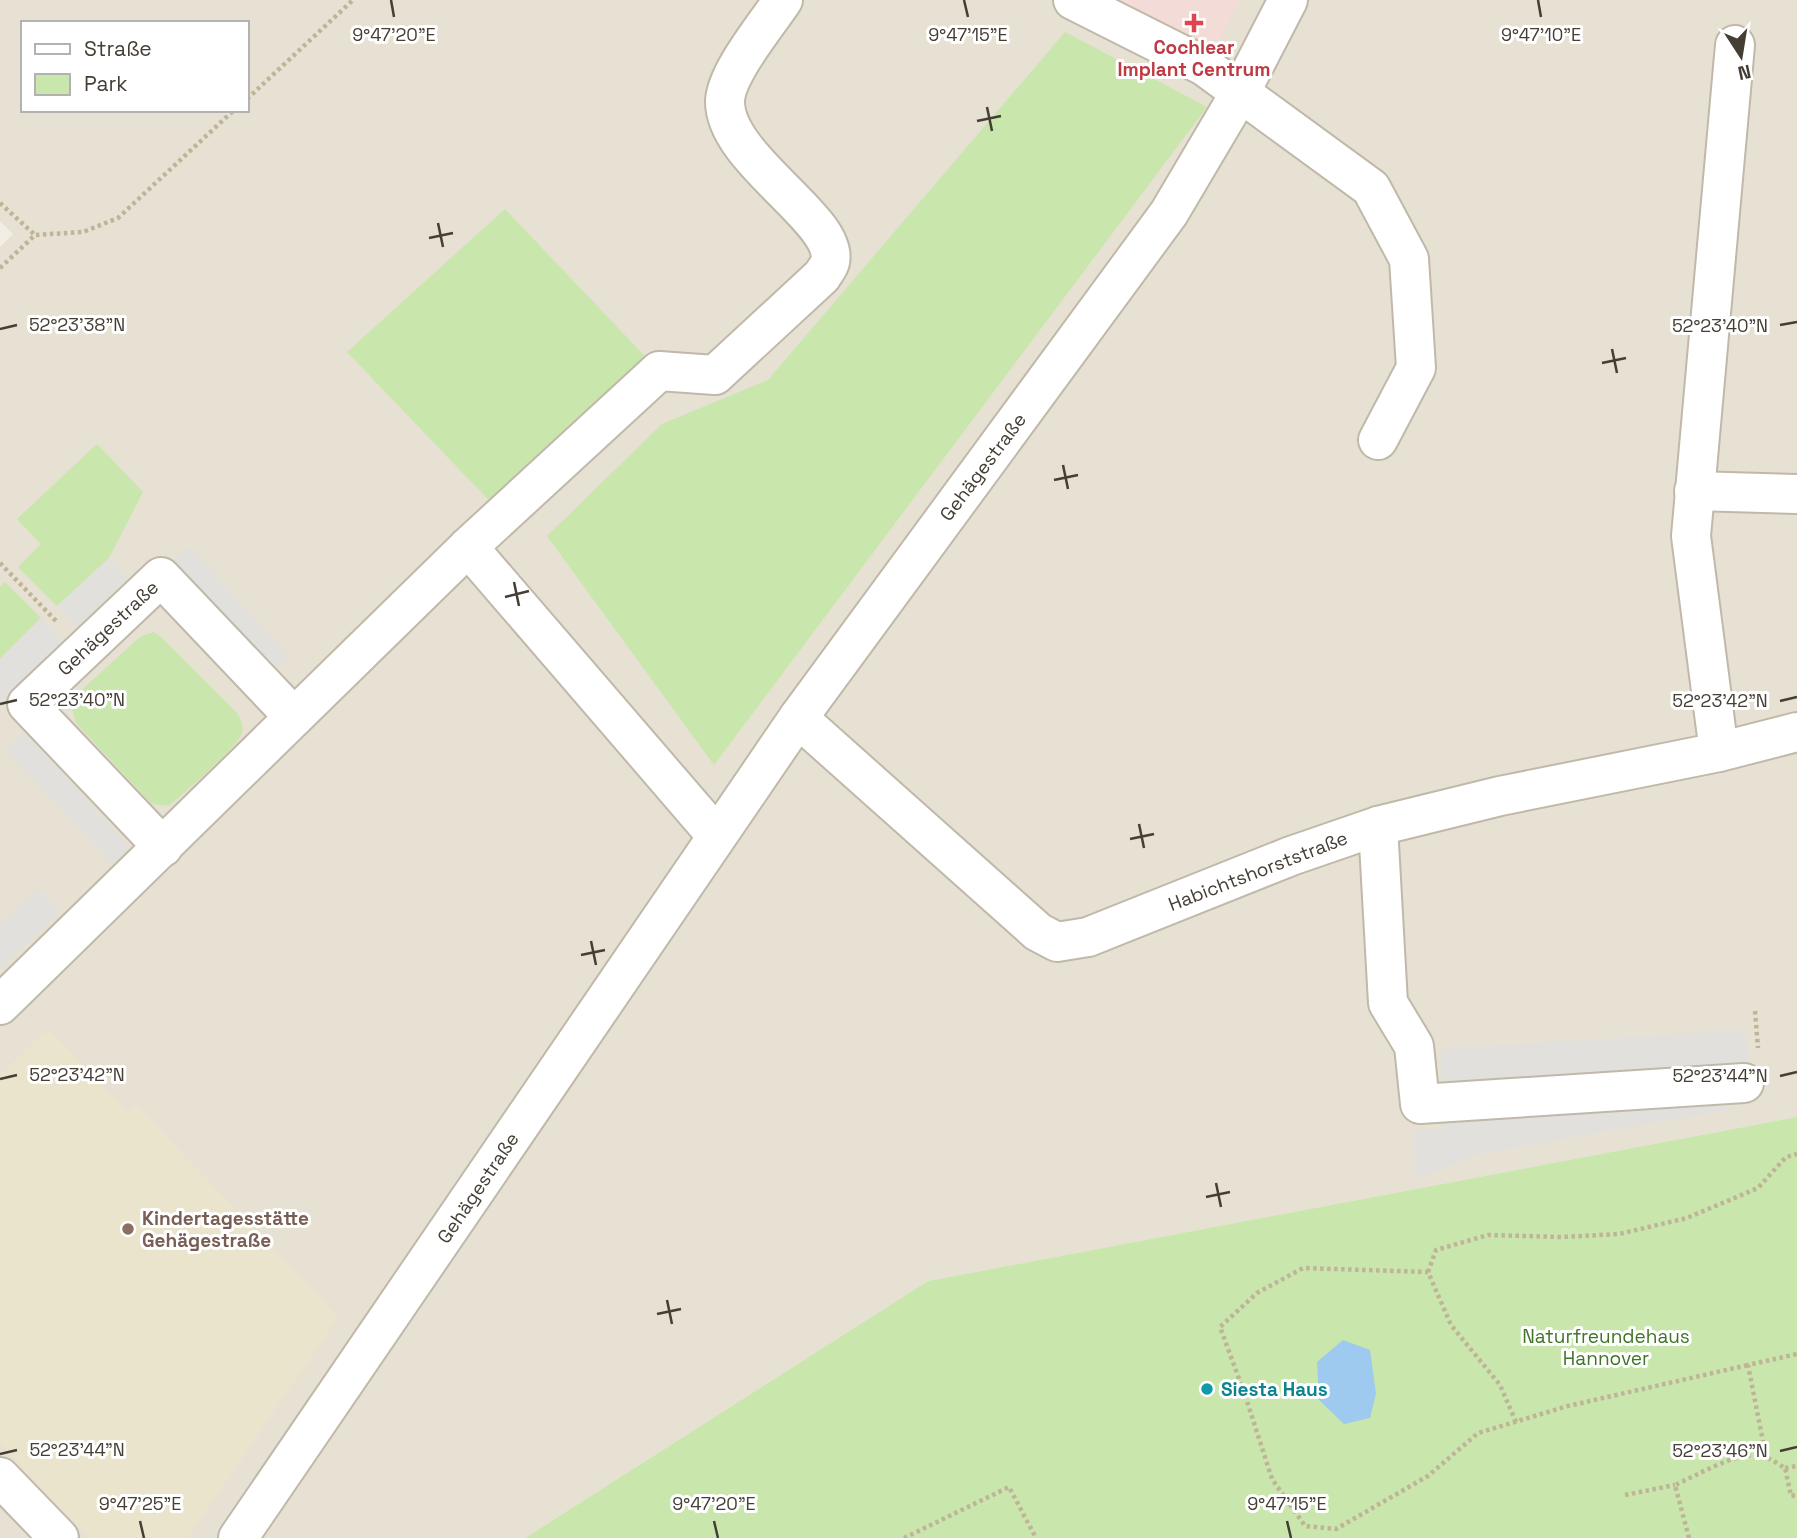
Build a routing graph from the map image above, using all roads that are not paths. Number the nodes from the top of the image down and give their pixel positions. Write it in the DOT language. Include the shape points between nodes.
graph roads {
  1 [pos="783,0"];
  2 [pos="1073,0"];
  3 [pos="1289,0"];
  4 [pos="1735,45"];
  5 [pos="1240,93"];
  6 [pos="1378,440"];
  7 [pos="1694,491"];
  8 [pos="1797,494"];
  9 [pos="468,547"];
  10 [pos="294,717"];
  11 [pos="798,718"];
  12 [pos="1797,732"];
  13 [pos="1719,752"];
  14 [pos="1378,826"];
  15 [pos="716,835"];
  16 [pos="163,847"];
  17 [pos="0,1005"];
  18 [pos="1744,1083"];
  19 [pos="0,1477"];
  20 [pos="59,1538"];
  21 [pos="237,1538"];
  1 -- 9 [label="street" via="733,75 725,100 740,144 818,228 828,245 830,262 822,276 715,375 659,371"];
  2 -- 5 [label="street" via="1204,66"];
  3 -- 5 [label="street, Gehägestraße"];
  4 -- 7 [label="street"];
  5 -- 6 [label="street" via="1371,188 1409,259 1416,368"];
  5 -- 11 [label="street, Gehägestraße" via="1169,213"];
  7 -- 8 [label="street"];
  7 -- 13 [label="street" via="1691,536"];
  9 -- 10 [label="street"];
  9 -- 15 [label="street"];
  10 -- 16 [label="street"];
  10 -- 16 [label="street, Gehägestraße" via="161,577 27,704"];
  11 -- 14 [label="street, Habichtshorststraße" via="1038,932 1057,942 1088,937"];
  11 -- 15 [label="street, Gehägestraße"];
  12 -- 13 [label="street, Habichtshorststraße"];
  13 -- 14 [label="street, Habichtshorststraße"];
  14 -- 18 [label="street" via="1388,1003 1413,1046 1420,1104"];
  15 -- 21 [label="street, Gehägestraße"];
  16 -- 17 [label="street"];
  19 -- 20 [label="street"];
}
